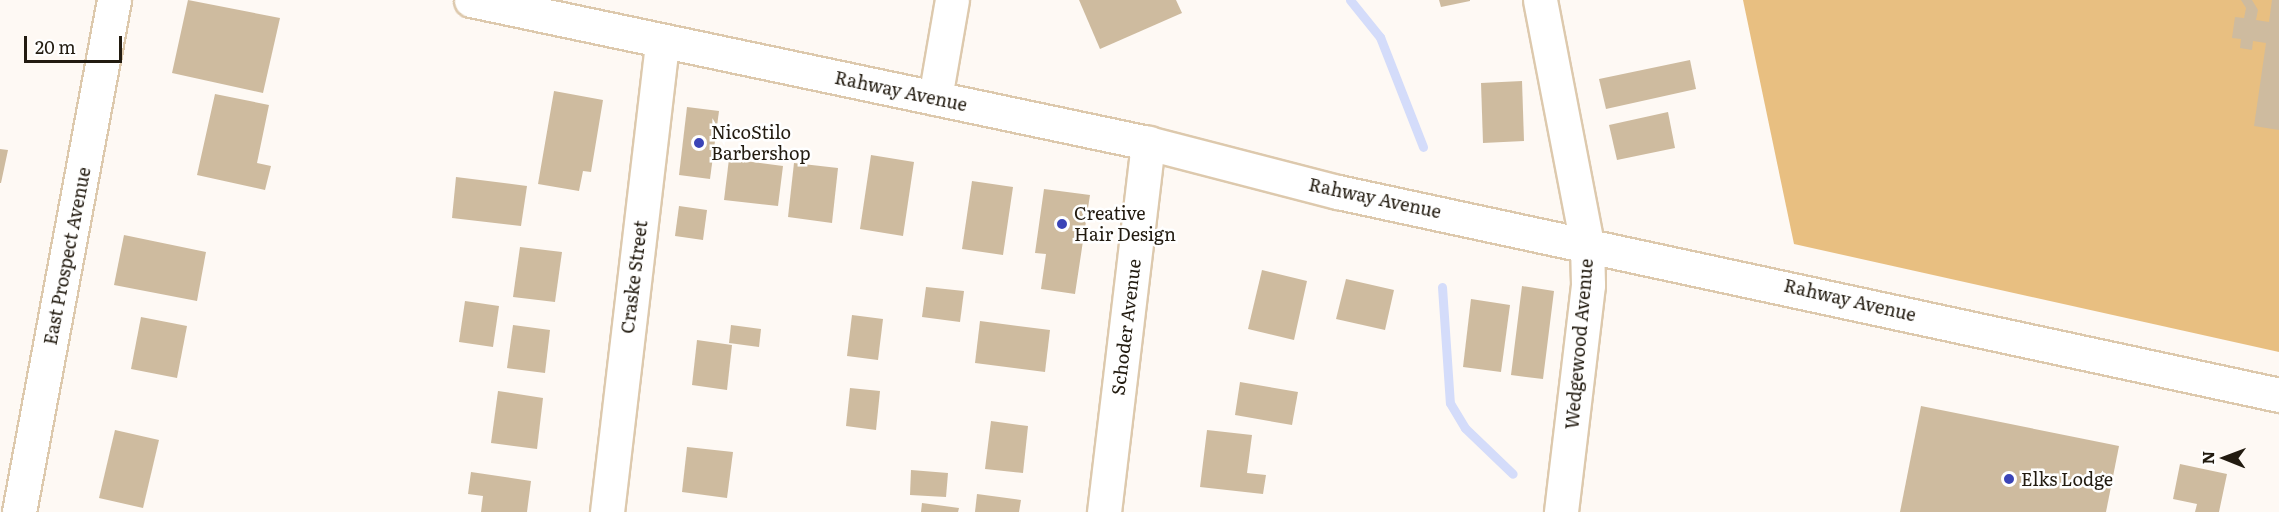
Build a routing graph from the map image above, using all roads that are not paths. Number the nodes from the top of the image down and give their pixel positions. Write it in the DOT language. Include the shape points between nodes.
graph roads {
  1 [pos="114,0"];
  2 [pos="471,0"];
  3 [pos="952,0"];
  4 [pos="1540,0"];
  5 [pos="662,41"];
  6 [pos="935,98"];
  7 [pos="1148,143"];
  8 [pos="1587,243"];
  9 [pos="2279,395"];
  10 [pos="19,512"];
  11 [pos="608,512"];
  12 [pos="1104,512"];
  13 [pos="1561,512"];
  1 -- 10 [label="street, East Prospect Avenue"];
  2 -- 5 [label="street, Rahway Avenue"];
  3 -- 6 [label="street"];
  4 -- 8 [label="street, Wedgewood Avenue"];
  5 -- 6 [label="street, Rahway Avenue"];
  5 -- 11 [label="street, Craske Street"];
  6 -- 7 [label="street, Rahway Avenue"];
  7 -- 8 [label="street, Rahway Avenue" via="1338,192"];
  7 -- 12 [label="street, Schoder Avenue"];
  8 -- 9 [label="street, Rahway Avenue"];
  8 -- 13 [label="street, Wedgewood Avenue" via="1588,285"];
}
